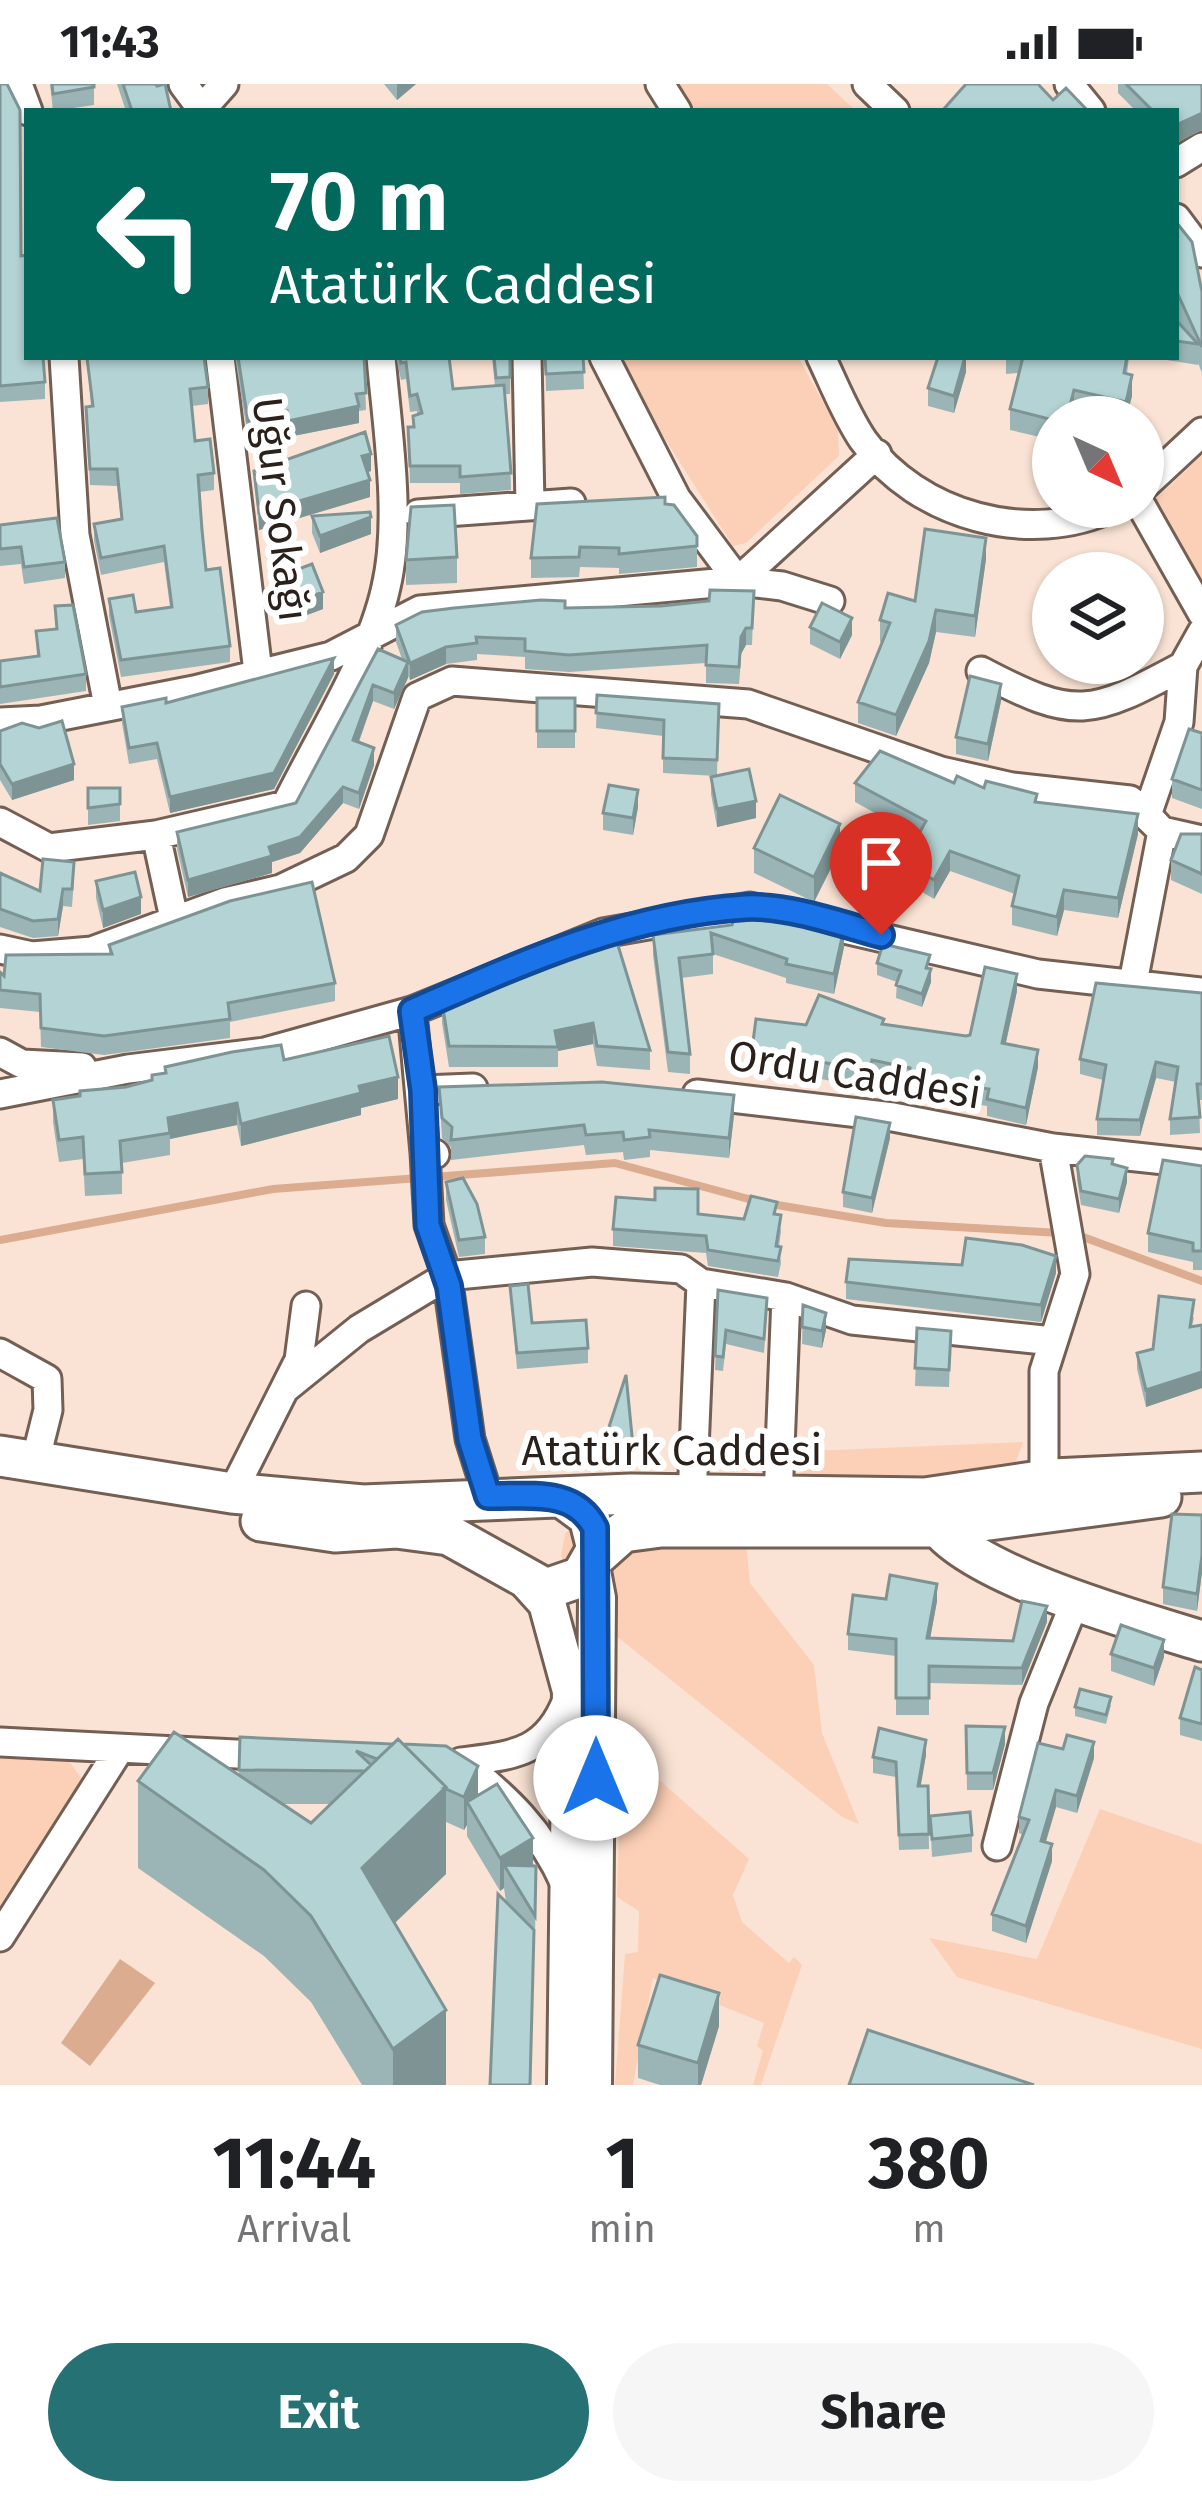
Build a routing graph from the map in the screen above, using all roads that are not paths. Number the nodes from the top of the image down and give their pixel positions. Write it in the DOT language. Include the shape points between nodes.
graph roads {
  1 [pos="224,84"];
  2 [pos="867,84"];
  3 [pos="1107,84"];
  4 [pos="1082,100"];
  5 [pos="203,108"];
  6 [pos="892,108"];
  7 [pos="1179,222"];
  8 [pos="1202,253"];
  9 [pos="64,360"];
  10 [pos="220,360"];
  11 [pos="381,360"];
  12 [pos="527,360"];
  13 [pos="605,360"];
  14 [pos="822,360"];
  15 [pos="1202,432"];
  16 [pos="878,454"];
  17 [pos="1164,467"];
  18 [pos="593,502"];
  19 [pos="530,505"];
  20 [pos="389,516"];
  21 [pos="1032,523"];
  22 [pos="1154,528"];
  23 [pos="738,581"];
  24 [pos="830,601"];
  25 [pos="1202,613"];
  26 [pos="1202,632"];
  27 [pos="370,639"];
  28 [pos="1183,666"];
  29 [pos="981,670"];
  30 [pos="258,672"];
  31 [pos="108,706"];
  32 [pos="0,722"];
  33 [pos="1191,727"];
  34 [pos="0,822"];
  35 [pos="1162,830"];
  36 [pos="156,836"];
  37 [pos="1202,841"];
  38 [pos="175,922"];
  39 [pos="0,949"];
  40 [pos="1132,988"];
  41 [pos="1202,992"];
  42 [pos="412,1011"];
  43 [pos="0,1052"];
  44 [pos="128,1069"];
  45 [pos="490,1088"];
  46 [pos="423,1090"];
  47 [pos="662,1090"];
  48 [pos="0,1094"];
  49 [pos="1053,1148"];
  50 [pos="1202,1164"];
  51 [pos="447,1276"];
  52 [pos="701,1282"];
  53 [pos="786,1297"];
  54 [pos="306,1306"];
  55 [pos="1053,1341"];
  56 [pos="0,1353"];
  57 [pos="286,1388"];
  58 [pos="18,1459"];
  59 [pos="1202,1472"];
  60 [pos="1044,1480"];
  61 [pos="0,1483"];
  62 [pos="232,1492"];
  63 [pos="1202,1495"];
  64 [pos="488,1496"];
  65 [pos="557,1498"];
  66 [pos="692,1498"];
  67 [pos="778,1499"];
  68 [pos="931,1513"];
  69 [pos="593,1562"];
  70 [pos="523,1579"];
  71 [pos="1075,1602"];
  72 [pos="1202,1641"];
  73 [pos="571,1690"];
  74 [pos="0,1742"];
  75 [pos="119,1750"];
  76 [pos="302,1756"];
  77 [pos="998,1846"];
  78 [pos="568,1892"];
  79 [pos="0,1936"];
  80 [pos="566,2085"];
  81 [pos="593,2085"];
  1 -- 5 [label="street"];
  2 -- 6 [label="street"];
  3 -- 4 [label="street"];
  7 -- 8 [label="street"];
  9 -- 31 [label="street" via="76,535"];
  10 -- 30 [label="street, Uğur Sokağı"];
  11 -- 20 [label="street"];
  12 -- 19 [label="street"];
  13 -- 23 [label="street" via="665,499"];
  14 -- 16 [label="street"];
  15 -- 17 [label="street"];
  16 -- 21 [label="street" via="912,488 973,518"];
  16 -- 23 [label="street"];
  18 -- 19 [label="street"];
  19 -- 20 [label="street"];
  20 -- 27 [label="street" via="387,584"];
  22 -- 25 [label="street"];
  23 -- 24 [label="street"];
  23 -- 27 [label="street" via="420,610"];
  26 -- 28 [label="street"];
  27 -- 30 [label="street"];
  27 -- 36 [label="street" via="286,805"];
  28 -- 29 [label="street" via="1090,710 1034,698"];
  28 -- 33 [label="street"];
  30 -- 31 [label="street"];
  31 -- 32 [label="street"];
  33 -- 35 [label="street" via="1148,815"];
  34 -- 36 [label="street" via="49,848"];
  35 -- 37 [label="street"];
  35 -- 38 [label="street" via="1130,800 941,772 748,704 452,681 417,697 369,835 346,858 281,889"];
  35 -- 40 [label="street"];
  36 -- 38 [label="street"];
  38 -- 39 [label="street" via="92,951 32,956"];
  40 -- 41 [label="street"];
  40 -- 42 [label="street" via="961,958 750,907 603,933"];
  42 -- 44 [label="street" via="265,1052"];
  42 -- 46 [label="street"];
  43 -- 44 [label="street" via="22,1064"];
  44 -- 48 [label="street"];
  45 -- 46 [label="street"];
  46 -- 51 [label="street" via="428,1225"];
  47 -- 49 [label="street, Ordu Caddesi" via="893,1117"];
  49 -- 50 [label="street, Ordu Caddesi"];
  49 -- 55 [label="street" via="1075,1274"];
  51 -- 52 [label="street" via="592,1262 681,1269"];
  51 -- 57 [label="street" via="359,1329"];
  51 -- 64 [label="street" via="470,1439"];
  52 -- 53 [label="street"];
  52 -- 66 [label="street"];
  53 -- 55 [label="street" via="853,1320"];
  53 -- 67 [label="street"];
  54 -- 57 [label="street"];
  55 -- 60 [label="street" via="1044,1371"];
  56 -- 58 [label="street" via="47,1378 48,1410"];
  57 -- 62 [label="street"];
  58 -- 62 [label="main road, Atatürk Caddesi"];
  59 -- 60 [label="main road, Atatürk Caddesi"];
  60 -- 68 [label="main road, Atatürk Caddesi"];
  61 -- 70 [label="main road" via="335,1532 449,1535"];
  62 -- 64 [label="main road, Atatürk Caddesi" via="362,1505"];
  63 -- 68 [label="main road, Atatürk Caddesi"];
  64 -- 65 [label="main road, Atatürk Caddesi"];
  65 -- 66 [label="main road, Atatürk Caddesi"];
  65 -- 69 [label="main road" via="589,1517"];
  65 -- 70 [label="main road" via="530,1503 510,1522 506,1553"];
  66 -- 67 [label="main road, Atatürk Caddesi"];
  67 -- 68 [label="main road, Atatürk Caddesi"];
  68 -- 69 [label="main road, Atatürk Caddesi" via="623,1532"];
  68 -- 71 [label="main road" via="1000,1568"];
  69 -- 70 [label="main road" via="570,1585 546,1588"];
  69 -- 81 [label="street"];
  70 -- 73 [label="street" via="547,1603"];
  71 -- 72 [label="main road"];
  71 -- 77 [label="street" via="1034,1703"];
  73 -- 78 [label="street"];
  73 -- 78 [label="street" via="556,1728 520,1754 449,1762 519,1808"];
  74 -- 75 [label="street"];
  75 -- 76 [label="street"];
  75 -- 79 [label="street"];
  78 -- 80 [label="street"];
}
